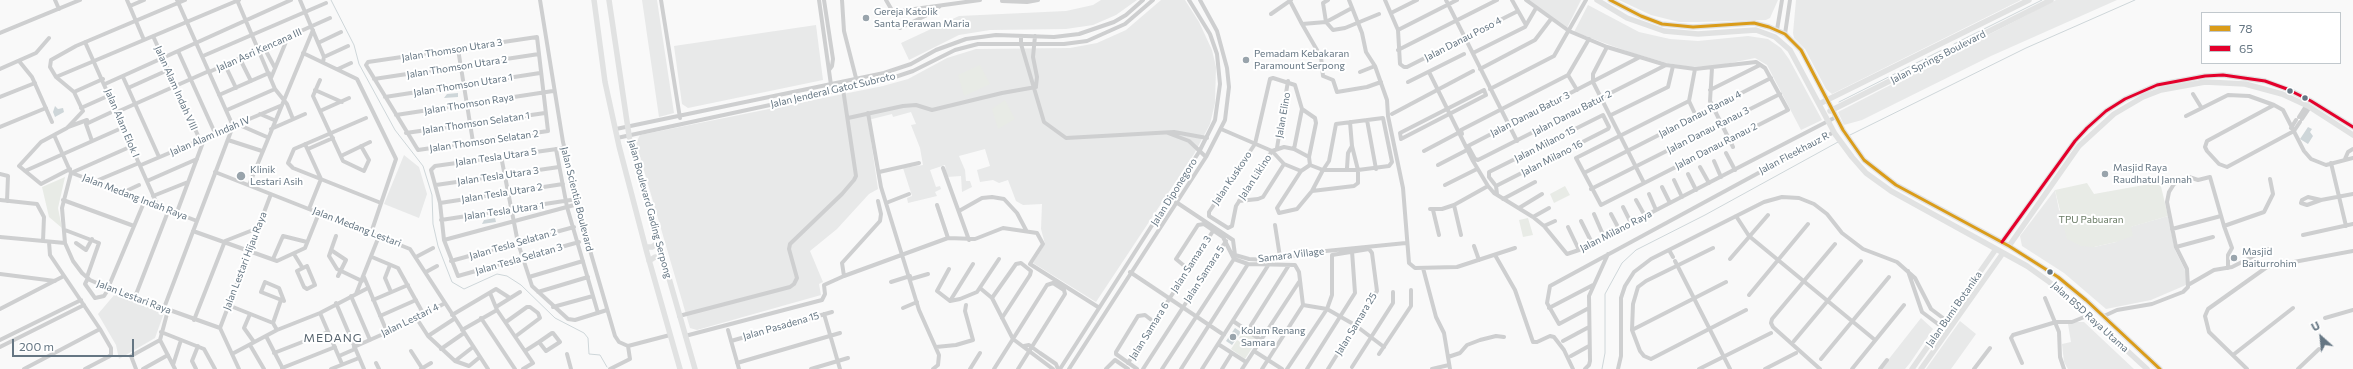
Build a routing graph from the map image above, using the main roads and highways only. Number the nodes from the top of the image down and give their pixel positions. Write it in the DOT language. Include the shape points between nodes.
graph roads {
  1 [pos="594,0"];
  2 [pos="609,0"];
  3 [pos="1597,0"];
  4 [pos="1610,0"];
  5 [pos="2029,0"];
  6 [pos="2051,0"];
  7 [pos="1662,24"];
  8 [pos="1660,30"];
  9 [pos="1946,42"];
  10 [pos="1951,51"];
  11 [pos="1827,100"];
  12 [pos="1819,104"];
  13 [pos="2309,105"];
  14 [pos="1832,110"];
  15 [pos="1825,113"];
  16 [pos="2353,127"];
  17 [pos="2353,135"];
  18 [pos="2062,159"];
  19 [pos="2068,163"];
  20 [pos="659,242"];
  21 [pos="2002,242"];
  22 [pos="2009,246"];
  23 [pos="646,247"];
  24 [pos="1996,249"];
  25 [pos="2003,253"];
  26 [pos="664,258"];
  27 [pos="649,261"];
  28 [pos="680,369"];
  29 [pos="695,369"];
  30 [pos="1912,369"];
  31 [pos="1921,369"];
  32 [pos="2147,369"];
  33 [pos="2160,369"];
  1 -- 23 [label="main road, Jalan Boulevard Gading Serpong" via="605,82"];
  2 -- 20 [label="main road, Jalan Boulevard Gading Serpong" via="628,126"];
  3 -- 8 [label="main road, Jalan BSD Raya Utama" via="1627,18"];
  4 -- 7 [label="main road"];
  5 -- 9 [label="main road, Jalan Springs Boulevard"];
  6 -- 10 [label="main road, Jalan Springs Boulevard"];
  7 -- 8 [label="main road"];
  7 -- 11 [label="main road, Jalan BSD Raya Utama" via="1693,27 1754,23 1777,30 1785,34 1800,50"];
  8 -- 12 [label="main road, Jalan BSD Raya Utama" via="1698,34 1756,30 1768,34 1790,50"];
  9 -- 10 [label="main road"];
  9 -- 11 [label="main road, Jalan Springs Boulevard"];
  10 -- 14 [label="main road, Jalan Springs Boulevard"];
  11 -- 12 [label="main road, Jalan Springs Boulevard"];
  11 -- 14 [label="main road, Jalan BSD Raya Utama"];
  12 -- 15 [label="main road, Jalan BSD Raya Utama"];
  13 -- 16 [label="main road"];
  13 -- 17 [label="main road"];
  13 -- 18 [label="main road" via="2276,85 2246,78 2205,76 2178,80 2138,93 2106,111 2087,128"];
  13 -- 19 [label="main road" via="2282,94 2245,84 2205,82 2162,90 2143,97 2114,114 2080,146"];
  14 -- 15 [label="main road, Jalan Springs Boulevard"];
  14 -- 21 [label="main road, Jalan BSD Raya Utama" via="1864,160 1896,185"];
  15 -- 24 [label="main road, Jalan BSD Raya Utama" via="1835,133 1859,166 1881,184"];
  18 -- 19 [label="main road"];
  18 -- 21 [label="main road"];
  19 -- 22 [label="main road"];
  20 -- 23 [label="main road" via="652,247"];
  20 -- 26 [label="main road, Jalan Boulevard Gading Serpong"];
  21 -- 22 [label="main road, Jalan BSD Raya Utama"];
  22 -- 33 [label="main road, Jalan BSD Raya Utama" via="2058,277"];
  23 -- 27 [label="main road, Jalan Boulevard Gading Serpong"];
  24 -- 25 [label="main road, Jalan BSD Raya Utama"];
  24 -- 30 [label="main road, Jalan Bumi Botanika"];
  25 -- 31 [label="main road, Jalan Bumi Botanika"];
  25 -- 32 [label="main road, Jalan BSD Raya Utama" via="2048,280"];
  26 -- 27 [label="main road" via="655,257"];
  26 -- 29 [label="main road, Jalan Boulevard Gading Serpong"];
  27 -- 28 [label="main road, Jalan Boulevard Gading Serpong"];
}
